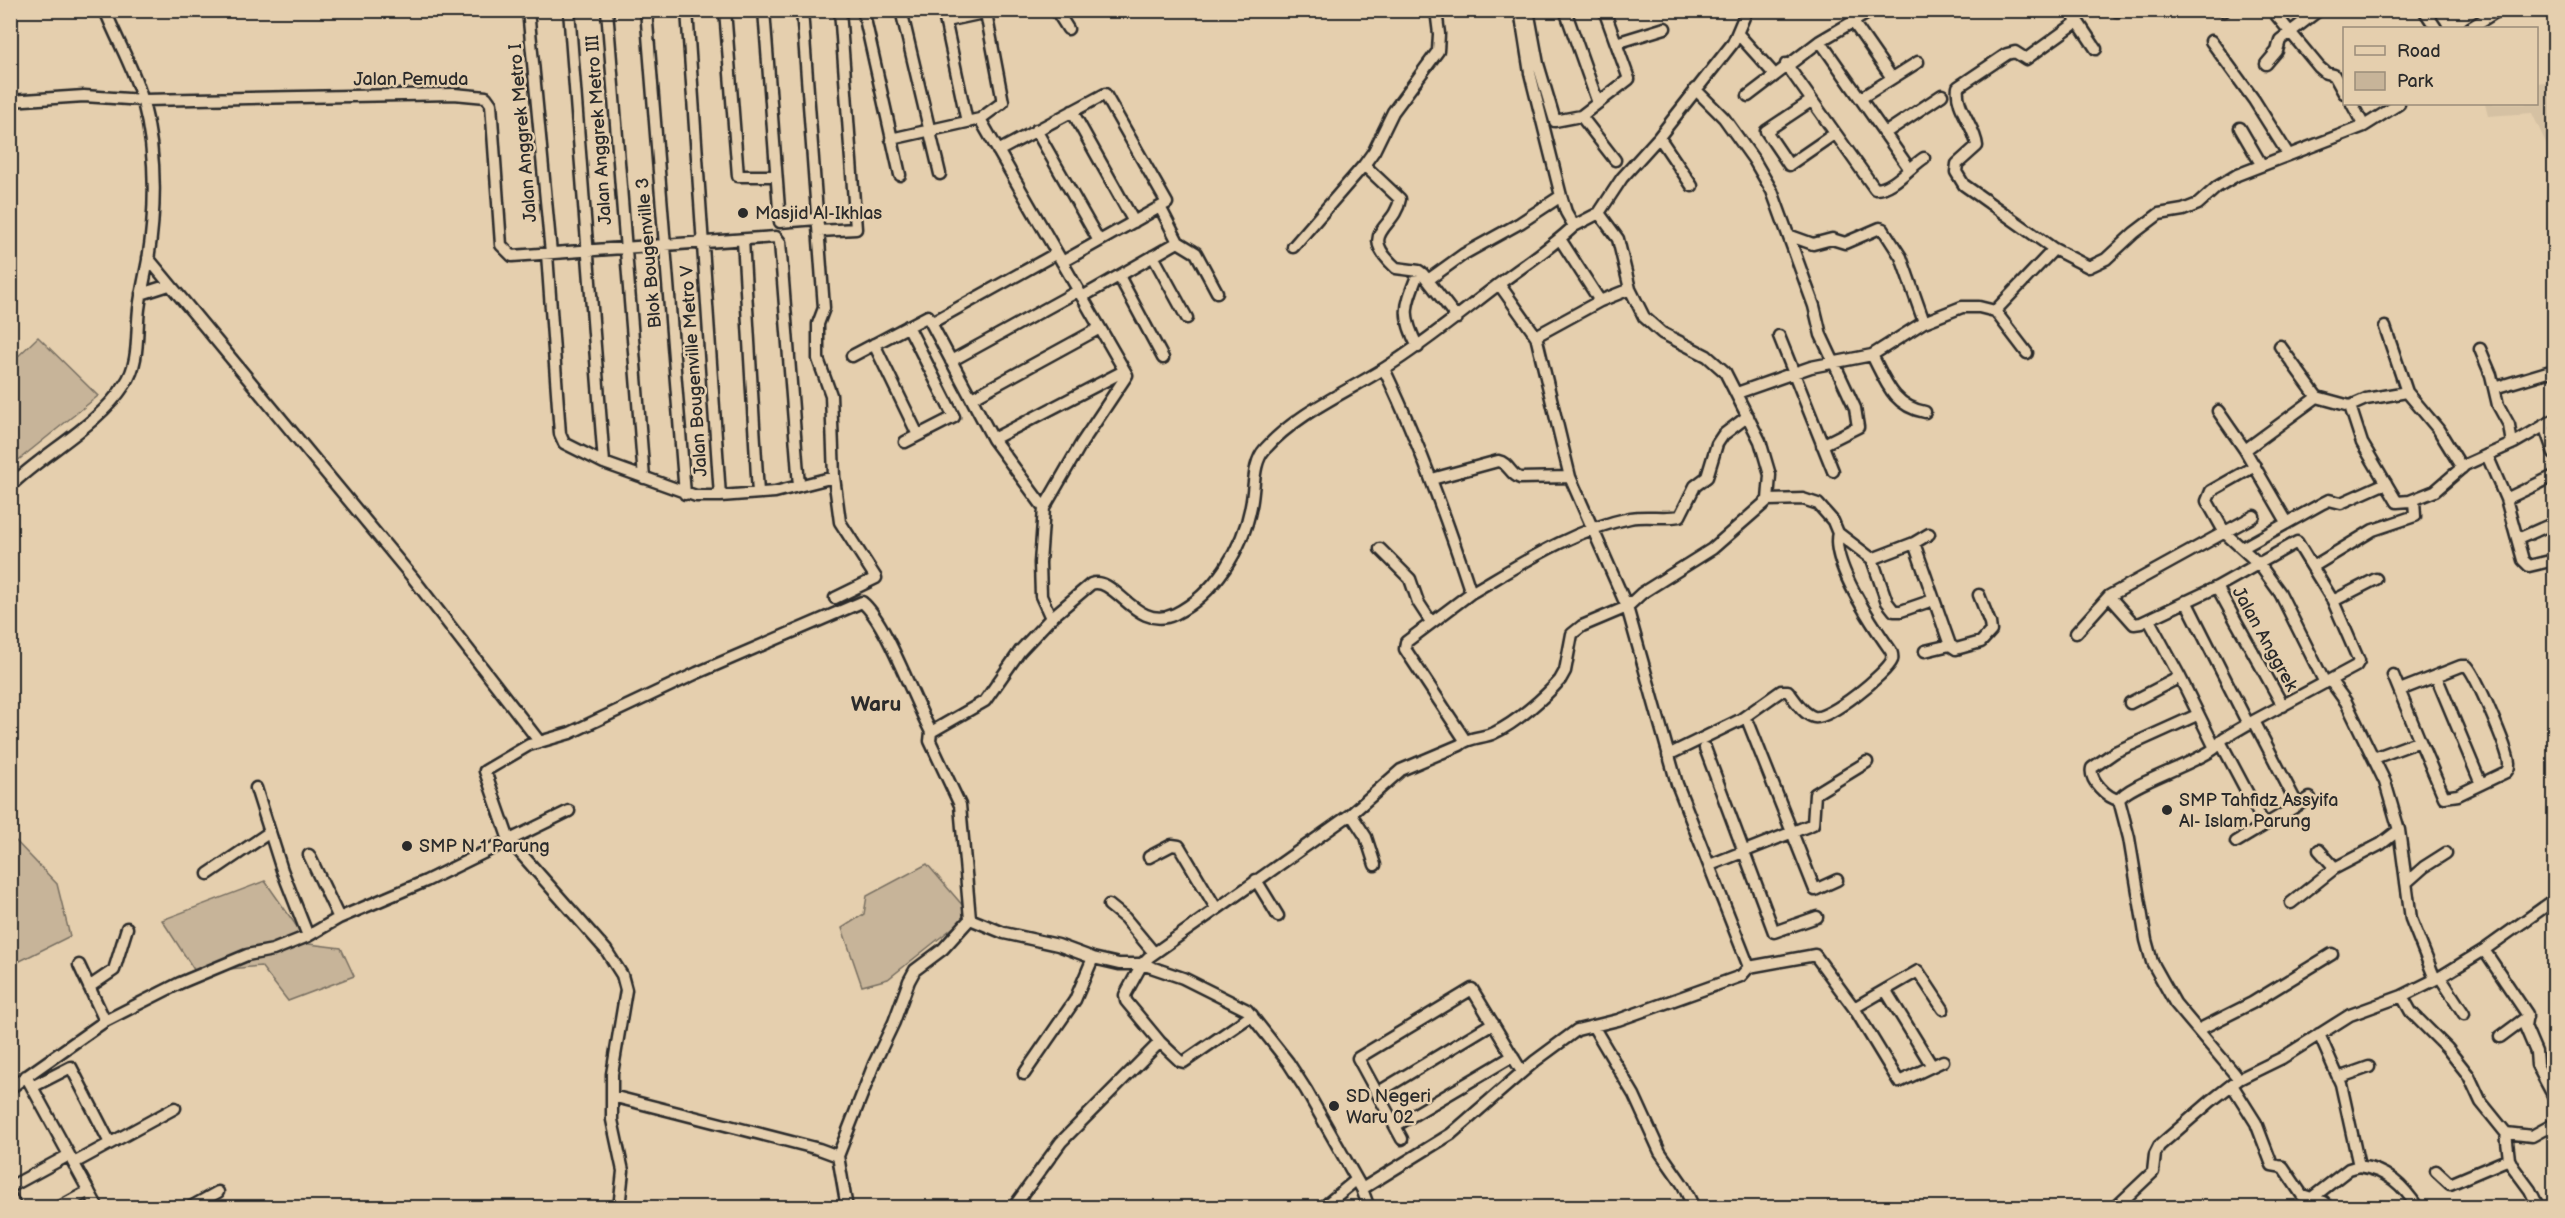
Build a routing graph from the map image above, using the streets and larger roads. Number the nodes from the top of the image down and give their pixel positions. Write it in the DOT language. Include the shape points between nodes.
graph roads {
  1 [pos="105,10"];
  2 [pos="528,10"];
  3 [pos="569,10"];
  4 [pos="608,10"];
  5 [pos="646,10"];
  6 [pos="687,10"];
  7 [pos="725,10"];
  8 [pos="764,10"];
  9 [pos="802,10"];
  10 [pos="840,10"];
  11 [pos="862,10"];
  12 [pos="901,10"];
  13 [pos="1056,10"];
  14 [pos="1436,10"];
  15 [pos="1521,10"];
  16 [pos="1528,10"];
  17 [pos="1565,10"];
  18 [pos="1604,10"];
  19 [pos="1747,10"];
  20 [pos="1873,10"];
  21 [pos="2070,10"];
  22 [pos="2272,10"];
  23 [pos="2319,10"];
  24 [pos="2424,10"];
  25 [pos="2499,10"];
  26 [pos="991,12"];
  27 [pos="944,16"];
  28 [pos="1853,22"];
  29 [pos="2077,22"];
  30 [pos="2435,27"];
  31 [pos="2472,27"];
  32 [pos="1665,28"];
  33 [pos="1068,29"];
  34 [pos="2290,32"];
  35 [pos="1738,34"];
  36 [pos="1820,41"];
  37 [pos="2211,41"];
  38 [pos="1616,43"];
  39 [pos="2096,49"];
  40 [pos="1918,62"];
  41 [pos="1786,64"];
  42 [pos="2266,64"];
  43 [pos="1774,74"];
  44 [pos="1892,78"];
  45 [pos="1695,89"];
  46 [pos="2343,91"];
  47 [pos="1942,94"];
  48 [pos="1748,96"];
  49 [pos="1860,98"];
  50 [pos="143,100"];
  51 [pos="10,101"];
  52 [pos="1811,101"];
  53 [pos="1598,103"];
  54 [pos="2353,105"];
  55 [pos="2397,105"];
  56 [pos="1072,111"];
  57 [pos="1581,116"];
  58 [pos="980,119"];
  59 [pos="967,122"];
  60 [pos="2364,126"];
  61 [pos="2240,128"];
  62 [pos="1036,130"];
  63 [pos="930,131"];
  64 [pos="1885,133"];
  65 [pos="1834,134"];
  66 [pos="1659,137"];
  67 [pos="891,139"];
  68 [pos="998,151"];
  69 [pos="2288,154"];
  70 [pos="1924,158"];
  71 [pos="1615,160"];
  72 [pos="2261,164"];
  73 [pos="1364,165"];
  74 [pos="1909,168"];
  75 [pos="940,174"];
  76 [pos="776,176"];
  77 [pos="900,176"];
  78 [pos="1692,186"];
  79 [pos="1561,196"];
  80 [pos="1160,207"];
  81 [pos="1599,213"];
  82 [pos="818,219"];
  83 [pos="1134,222"];
  84 [pos="1574,226"];
  85 [pos="819,231"];
  86 [pos="1788,235"];
  87 [pos="1560,239"];
  88 [pos="742,240"];
  89 [pos="1099,241"];
  90 [pos="702,242"];
  91 [pos="1178,242"];
  92 [pos="665,245"];
  93 [pos="1293,247"];
  94 [pos="624,248"];
  95 [pos="2054,249"];
  96 [pos="588,251"];
  97 [pos="549,254"];
  98 [pos="1153,256"];
  99 [pos="148,258"];
  100 [pos="1059,258"];
  101 [pos="1419,271"];
  102 [pos="1119,276"];
  103 [pos="1428,280"];
  104 [pos="1499,284"];
  105 [pos="169,285"];
  106 [pos="1630,290"];
  107 [pos="1217,292"];
  108 [pos="141,294"];
  109 [pos="1080,294"];
  110 [pos="1600,301"];
  111 [pos="1995,311"];
  112 [pos="1187,318"];
  113 [pos="1457,318"];
  114 [pos="1924,322"];
  115 [pos="931,323"];
  116 [pos="908,326"];
  117 [pos="2385,327"];
  118 [pos="1100,328"];
  119 [pos="1536,336"];
  120 [pos="1779,336"];
  121 [pos="874,344"];
  122 [pos="2280,346"];
  123 [pos="1418,347"];
  124 [pos="2480,349"];
  125 [pos="2027,353"];
  126 [pos="1872,355"];
  127 [pos="852,356"];
  128 [pos="1163,358"];
  129 [pos="951,361"];
  130 [pos="1835,362"];
  131 [pos="1384,369"];
  132 [pos="2554,370"];
  133 [pos="1124,371"];
  134 [pos="1793,374"];
  135 [pos="2494,388"];
  136 [pos="2407,392"];
  137 [pos="1737,393"];
  138 [pos="2317,397"];
  139 [pos="972,398"];
  140 [pos="2350,406"];
  141 [pos="2218,411"];
  142 [pos="1924,412"];
  143 [pos="1748,416"];
  144 [pos="2549,422"];
  145 [pos="918,435"];
  146 [pos="993,438"];
  147 [pos="905,442"];
  148 [pos="2512,444"];
  149 [pos="1822,445"];
  150 [pos="2246,450"];
  151 [pos="2554,453"];
  152 [pos="2487,455"];
  153 [pos="604,463"];
  154 [pos="2255,466"];
  155 [pos="2462,468"];
  156 [pos="1833,471"];
  157 [pos="2554,476"];
  158 [pos="834,477"];
  159 [pos="1570,477"];
  160 [pos="644,478"];
  161 [pos="1432,478"];
  162 [pos="2386,483"];
  163 [pos="10,486"];
  164 [pos="799,486"];
  165 [pos="758,493"];
  166 [pos="685,494"];
  167 [pos="720,496"];
  168 [pos="2506,499"];
  169 [pos="1768,500"];
  170 [pos="2414,500"];
  171 [pos="1044,508"];
  172 [pos="2254,516"];
  173 [pos="2287,522"];
  174 [pos="2554,524"];
  175 [pos="1594,529"];
  176 [pos="1838,533"];
  177 [pos="2225,533"];
  178 [pos="1929,534"];
  179 [pos="2518,539"];
  180 [pos="1914,543"];
  181 [pos="2242,548"];
  182 [pos="1380,549"];
  183 [pos="1872,559"];
  184 [pos="2554,560"];
  185 [pos="2259,564"];
  186 [pos="2314,566"];
  187 [pos="2376,579"];
  188 [pos="2217,587"];
  189 [pos="1472,593"];
  190 [pos="1979,595"];
  191 [pos="2109,596"];
  192 [pos="835,598"];
  193 [pos="1933,600"];
  194 [pos="2186,601"];
  195 [pos="2333,601"];
  196 [pos="1627,606"];
  197 [pos="1051,618"];
  198 [pos="1431,621"];
  199 [pos="2149,621"];
  200 [pos="2076,633"];
  201 [pos="1950,645"];
  202 [pos="1925,651"];
  203 [pos="2393,675"];
  204 [pos="2436,676"];
  205 [pos="2180,677"];
  206 [pos="2327,681"];
  207 [pos="2400,690"];
  208 [pos="2130,703"];
  209 [pos="2283,706"];
  210 [pos="2198,716"];
  211 [pos="2251,722"];
  212 [pos="1749,724"];
  213 [pos="931,732"];
  214 [pos="1465,740"];
  215 [pos="539,741"];
  216 [pos="2420,741"];
  217 [pos="2218,746"];
  218 [pos="1705,748"];
  219 [pos="1668,755"];
  220 [pos="2374,758"];
  221 [pos="1867,762"];
  222 [pos="2481,784"];
  223 [pos="256,788"];
  224 [pos="2310,798"];
  225 [pos="2119,800"];
  226 [pos="2297,804"];
  227 [pos="569,811"];
  228 [pos="1350,814"];
  229 [pos="2264,824"];
  230 [pos="2399,830"];
  231 [pos="270,832"];
  232 [pos="1791,833"];
  233 [pos="509,840"];
  234 [pos="2236,842"];
  235 [pos="2319,850"];
  236 [pos="1744,851"];
  237 [pos="2446,853"];
  238 [pos="309,855"];
  239 [pos="1149,857"];
  240 [pos="1710,864"];
  241 [pos="1375,865"];
  242 [pos="2335,868"];
  243 [pos="208,874"];
  244 [pos="1256,880"];
  245 [pos="1837,880"];
  246 [pos="2406,883"];
  247 [pos="2554,900"];
  248 [pos="2291,903"];
  249 [pos="1109,904"];
  250 [pos="1216,908"];
  251 [pos="1278,916"];
  252 [pos="1817,917"];
  253 [pos="339,918"];
  254 [pos="970,919"];
  255 [pos="127,928"];
  256 [pos="308,936"];
  257 [pos="2484,950"];
  258 [pos="1154,953"];
  259 [pos="2332,954"];
  260 [pos="1093,958"];
  261 [pos="1142,964"];
  262 [pos="79,965"];
  263 [pos="1749,967"];
  264 [pos="2438,978"];
  265 [pos="89,987"];
  266 [pos="1886,991"];
  267 [pos="2402,996"];
  268 [pos="1854,1008"];
  269 [pos="1943,1009"];
  270 [pos="2464,1014"];
  271 [pos="1252,1015"];
  272 [pos="2527,1017"];
  273 [pos="105,1021"];
  274 [pos="1493,1023"];
  275 [pos="1593,1026"];
  276 [pos="2198,1030"];
  277 [pos="2319,1034"];
  278 [pos="2500,1036"];
  279 [pos="1160,1042"];
  280 [pos="1513,1056"];
  281 [pos="1943,1060"];
  282 [pos="1932,1066"];
  283 [pos="2369,1066"];
  284 [pos="1522,1072"];
  285 [pos="1024,1074"];
  286 [pos="26,1076"];
  287 [pos="2338,1078"];
  288 [pos="2236,1082"];
  289 [pos="32,1087"];
  290 [pos="10,1088"];
  291 [pos="1377,1093"];
  292 [pos="612,1096"];
  293 [pos="2554,1097"];
  294 [pos="175,1108"];
  295 [pos="2554,1124"];
  296 [pos="1395,1126"];
  297 [pos="2506,1133"];
  298 [pos="1402,1139"];
  299 [pos="110,1143"];
  300 [pos="838,1156"];
  301 [pos="72,1159"];
  302 [pos="2509,1159"];
  303 [pos="2359,1166"];
  304 [pos="2436,1171"];
  305 [pos="1359,1184"];
  306 [pos="10,1187"];
  307 [pos="88,1191"];
  308 [pos="218,1192"];
  309 [pos="10,1197"];
  310 [pos="2313,1197"];
  311 [pos="1365,1206"];
  312 [pos="16,1208"];
  313 [pos="58,1208"];
  314 [pos="98,1208"];
  315 [pos="189,1208"];
  316 [pos="619,1208"];
  317 [pos="847,1208"];
  318 [pos="1013,1208"];
  319 [pos="1322,1208"];
  320 [pos="1694,1208"];
  321 [pos="2115,1208"];
  322 [pos="2330,1208"];
  323 [pos="2418,1208"];
  324 [pos="2539,1208"];
  1 -- 50 [label="street"];
  2 -- 97 [label="street, Jalan Anggrek Metro I"];
  3 -- 96 [label="street"];
  4 -- 94 [label="street, Jalan Anggrek Metro III"];
  5 -- 92 [label="street, Blok Bougenville 3"];
  6 -- 90 [label="street, Jalan Bougenville Metro V"];
  7 -- 76 [label="street" via="738,176"];
  8 -- 76 [label="street"];
  9 -- 82 [label="street"];
  10 -- 85 [label="street" via="856,229"];
  11 -- 67 [label="street"];
  12 -- 63 [label="street"];
  13 -- 33 [label="street"];
  14 -- 73 [label="street" via="1438,51 1393,112"];
  15 -- 79 [label="street" via="1530,73"];
  16 -- 57 [label="street" via="1538,64 1555,121"];
  17 -- 53 [label="street"];
  18 -- 38 [label="street"];
  19 -- 35 [label="street"];
  20 -- 28 [label="street"];
  21 -- 29 [label="street"];
  22 -- 34 [label="street"];
  23 -- 34 [label="street"];
  24 -- 30 [label="street"];
  25 -- 31 [label="street"];
  26 -- 27 [label="street"];
  26 -- 58 [label="street" via="1003,102"];
  27 -- 59 [label="street"];
  28 -- 36 [label="street"];
  28 -- 44 [label="street"];
  29 -- 39 [label="street"];
  29 -- 95 [label="street" via="2026,59 2017,52 2007,54 1962,82 1957,92 1977,141 1976,148 1957,164 1959,179"];
  32 -- 38 [label="street"];
  34 -- 42 [label="street" via="2280,40"];
  34 -- 46 [label="street" via="2326,73 2334,75"];
  35 -- 43 [label="street"];
  35 -- 45 [label="street"];
  36 -- 41 [label="street"];
  36 -- 49 [label="street"];
  37 -- 69 [label="street"];
  38 -- 53 [label="street" via="1629,79"];
  40 -- 44 [label="street"];
  41 -- 43 [label="street"];
  41 -- 52 [label="street"];
  43 -- 48 [label="street"];
  44 -- 49 [label="street"];
  45 -- 66 [label="street"];
  45 -- 86 [label="street" via="1724,118 1754,160 1772,191"];
  47 -- 64 [label="street"];
  49 -- 64 [label="street"];
  50 -- 51 [label="street, Jalan Pemuda" via="84,96"];
  50 -- 97 [label="street, Jalan Pemuda" via="454,94 486,97 491,105 503,249 512,256"];
  50 -- 99 [label="street" via="154,176"];
  52 -- 65 [label="street"];
  52 -- 65 [label="street" via="1766,131 1789,165"];
  53 -- 57 [label="street"];
  54 -- 60 [label="street"];
  55 -- 60 [label="street"];
  56 -- 62 [label="street"];
  56 -- 80 [label="street" via="1105,94 1167,203"];
  56 -- 83 [label="street"];
  57 -- 71 [label="street"];
  58 -- 59 [label="street"];
  58 -- 68 [label="street"];
  59 -- 63 [label="street"];
  60 -- 69 [label="street"];
  61 -- 72 [label="street"];
  62 -- 68 [label="street"];
  62 -- 89 [label="street"];
  63 -- 67 [label="street"];
  63 -- 75 [label="street"];
  64 -- 74 [label="street"];
  65 -- 74 [label="street" via="1875,189 1893,183"];
  66 -- 78 [label="street"];
  66 -- 81 [label="street" via="1622,178"];
  67 -- 77 [label="street"];
  68 -- 100 [label="street"];
  69 -- 72 [label="street"];
  70 -- 74 [label="street"];
  72 -- 95 [label="street" via="2217,187 2198,204 2159,214 2094,267"];
  73 -- 93 [label="street"];
  73 -- 101 [label="street" via="1400,199 1380,230 1379,244 1396,268"];
  76 -- 82 [label="street" via="780,222"];
  79 -- 84 [label="street"];
  79 -- 103 [label="street" via="1520,224 1457,258"];
  80 -- 83 [label="street"];
  80 -- 91 [label="street"];
  81 -- 84 [label="street"];
  81 -- 106 [label="street" via="1618,239"];
  82 -- 85 [label="street"];
  83 -- 89 [label="street"];
  84 -- 87 [label="street"];
  85 -- 158 [label="street" via="824,308 818,324 818,359 831,395"];
  86 -- 114 [label="street" via="1813,244 1832,239 1845,243 1883,229 1901,257"];
  86 -- 130 [label="street" via="1821,335"];
  87 -- 104 [label="street"];
  87 -- 110 [label="street"];
  88 -- 90 [label="street, Jalan Pemuda"];
  88 -- 164 [label="street, Jalan Pemuda" via="778,239"];
  88 -- 165 [label="street"];
  89 -- 100 [label="street"];
  90 -- 92 [label="street, Jalan Pemuda"];
  90 -- 167 [label="street, Jalan Bougenville Metro V"];
  91 -- 98 [label="street"];
  91 -- 107 [label="street" via="1196,253"];
  92 -- 94 [label="street, Jalan Pemuda"];
  92 -- 166 [label="street, Blok Bougenville 3"];
  94 -- 96 [label="street, Jalan Pemuda"];
  94 -- 160 [label="street, Jalan Anggrek Metro III"];
  95 -- 111 [label="street"];
  96 -- 97 [label="street, Jalan Pemuda"];
  96 -- 153 [label="street"];
  97 -- 153 [label="street, Jalan Anggrek Metro I" via="561,439"];
  98 -- 102 [label="street"];
  98 -- 112 [label="street"];
  99 -- 105 [label="street"];
  99 -- 108 [label="street"];
  100 -- 109 [label="street"];
  100 -- 115 [label="street"];
  101 -- 103 [label="street"];
  101 -- 123 [label="street" via="1406,314"];
  102 -- 109 [label="street"];
  102 -- 128 [label="street"];
  103 -- 113 [label="street"];
  104 -- 113 [label="street"];
  104 -- 119 [label="street"];
  105 -- 108 [label="street"];
  105 -- 215 [label="street" via="413,578"];
  106 -- 110 [label="street"];
  106 -- 137 [label="street" via="1644,317 1662,333 1707,356 1725,372"];
  108 -- 163 [label="street" via="134,363 125,385 104,410"];
  109 -- 118 [label="street"];
  109 -- 129 [label="street"];
  110 -- 119 [label="street"];
  111 -- 114 [label="street" via="1962,308"];
  111 -- 125 [label="street"];
  113 -- 123 [label="street"];
  114 -- 126 [label="street"];
  115 -- 116 [label="street" via="928,316"];
  115 -- 129 [label="street"];
  116 -- 121 [label="street"];
  116 -- 145 [label="street" via="954,417"];
  117 -- 136 [label="street"];
  118 -- 133 [label="street"];
  118 -- 139 [label="street"];
  119 -- 159 [label="street"];
  120 -- 134 [label="street"];
  121 -- 127 [label="street"];
  121 -- 145 [label="street"];
  122 -- 138 [label="street"];
  123 -- 131 [label="street"];
  124 -- 135 [label="street"];
  126 -- 130 [label="street"];
  126 -- 142 [label="street" via="1902,405"];
  129 -- 139 [label="street"];
  130 -- 134 [label="street"];
  130 -- 149 [label="street" via="1859,423 1853,431"];
  131 -- 161 [label="street"];
  131 -- 197 [label="street" via="1315,408 1266,448 1258,460 1240,546 1208,588 1182,609 1164,618 1143,615 1096,582"];
  132 -- 135 [label="street"];
  133 -- 146 [label="street"];
  133 -- 171 [label="street" via="1126,375"];
  134 -- 137 [label="street"];
  134 -- 149 [label="street"];
  135 -- 148 [label="street"];
  136 -- 140 [label="street"];
  136 -- 155 [label="street" via="2438,429"];
  137 -- 143 [label="street"];
  138 -- 140 [label="street"];
  138 -- 150 [label="street"];
  139 -- 146 [label="street"];
  140 -- 162 [label="street" via="2362,443"];
  141 -- 150 [label="street"];
  143 -- 169 [label="street" via="1770,475"];
  143 -- 175 [label="street" via="1723,435 1707,477 1695,486 1680,516 1640,516"];
  144 -- 148 [label="street"];
  144 -- 151 [label="street"];
  145 -- 147 [label="street"];
  146 -- 171 [label="street"];
  148 -- 152 [label="street"];
  149 -- 156 [label="street"];
  150 -- 154 [label="street"];
  152 -- 155 [label="street"];
  152 -- 168 [label="street"];
  153 -- 160 [label="street"];
  154 -- 173 [label="street"];
  154 -- 177 [label="street" via="2208,495 2207,501"];
  155 -- 170 [label="street" via="2435,491"];
  157 -- 168 [label="street"];
  158 -- 164 [label="street"];
  158 -- 192 [label="street" via="840,522 876,578"];
  159 -- 161 [label="street" via="1520,478 1498,461"];
  159 -- 175 [label="street"];
  160 -- 166 [label="street"];
  161 -- 189 [label="street"];
  162 -- 170 [label="street" via="2397,502"];
  162 -- 173 [label="street" via="2341,503 2329,500"];
  164 -- 165 [label="street"];
  165 -- 167 [label="street"];
  166 -- 167 [label="street"];
  168 -- 179 [label="street"];
  169 -- 176 [label="street" via="1803,499 1818,504"];
  169 -- 196 [label="street" via="1712,549"];
  170 -- 186 [label="street" via="2415,516 2373,530"];
  171 -- 197 [label="street" via="1041,596"];
  172 -- 177 [label="street"];
  173 -- 181 [label="street"];
  174 -- 179 [label="street"];
  175 -- 189 [label="street" via="1525,560"];
  175 -- 196 [label="street"];
  176 -- 183 [label="street"];
  176 -- 219 [label="street" via="1837,548 1848,579 1891,651 1887,667 1849,701 1822,717 1806,713 1788,691 1781,691 1740,720"];
  177 -- 181 [label="street"];
  177 -- 191 [label="street"];
  178 -- 180 [label="street"];
  179 -- 184 [label="street" via="2523,560 2529,566"];
  180 -- 183 [label="street"];
  180 -- 193 [label="street"];
  181 -- 185 [label="street"];
  182 -- 198 [label="street" via="1410,579 1418,602"];
  183 -- 193 [label="street" via="1894,611"];
  185 -- 186 [label="street" via="2298,542"];
  185 -- 188 [label="street"];
  185 -- 206 [label="street" via="2280,593"];
  186 -- 195 [label="street"];
  187 -- 195 [label="street"];
  188 -- 194 [label="street"];
  188 -- 209 [label="street, Jalan Anggrek"];
  189 -- 198 [label="street"];
  190 -- 201 [label="street" via="1990,622 1989,634 1981,642 1958,650"];
  191 -- 199 [label="street" via="2134,624"];
  191 -- 200 [label="street"];
  193 -- 201 [label="street"];
  194 -- 199 [label="street"];
  194 -- 211 [label="street"];
  195 -- 206 [label="street" via="2359,661"];
  196 -- 214 [label="street" via="1575,630 1560,680 1512,722 1496,732"];
  196 -- 219 [label="street"];
  197 -- 213 [label="street" via="1020,651 985,701"];
  198 -- 214 [label="street" via="1406,642 1405,649"];
  199 -- 205 [label="street"];
  201 -- 202 [label="street"];
  203 -- 207 [label="street"];
  204 -- 207 [label="street"];
  204 -- 222 [label="street"];
  204 -- 222 [label="street" via="2467,666 2475,676 2509,761 2506,772"];
  205 -- 208 [label="street"];
  205 -- 210 [label="street"];
  206 -- 209 [label="street"];
  206 -- 220 [label="street" via="2346,702"];
  207 -- 216 [label="street"];
  209 -- 211 [label="street"];
  210 -- 217 [label="street"];
  210 -- 225 [label="street" via="2115,752 2092,768 2093,777 2105,793"];
  211 -- 217 [label="street"];
  211 -- 226 [label="street"];
  212 -- 232 [label="street"];
  213 -- 215 [label="street" via="878,622 862,602 570,733"];
  213 -- 254 [label="street" via="930,741 960,805"];
  214 -- 228 [label="street" via="1401,770"];
  215 -- 233 [label="street" via="485,771"];
  216 -- 220 [label="street"];
  216 -- 222 [label="street" via="2444,797"];
  217 -- 225 [label="street" via="2187,765 2130,789"];
  217 -- 229 [label="street"];
  218 -- 236 [label="street"];
  219 -- 240 [label="street"];
  220 -- 230 [label="street"];
  221 -- 232 [label="street" via="1815,794 1813,824"];
  223 -- 231 [label="street"];
  224 -- 226 [label="street"];
  225 -- 276 [label="street" via="2152,962 2175,1003"];
  226 -- 229 [label="street"];
  227 -- 233 [label="street"];
  228 -- 241 [label="street" via="1366,837"];
  228 -- 244 [label="street"];
  229 -- 234 [label="street"];
  230 -- 242 [label="street"];
  230 -- 246 [label="street"];
  231 -- 243 [label="street"];
  231 -- 256 [label="street"];
  232 -- 236 [label="street"];
  232 -- 245 [label="street" via="1815,890"];
  233 -- 253 [label="street"];
  233 -- 292 [label="street" via="606,950 622,975 626,990"];
  235 -- 242 [label="street"];
  236 -- 240 [label="street"];
  236 -- 252 [label="street" via="1774,932"];
  237 -- 246 [label="street"];
  238 -- 253 [label="street"];
  239 -- 250 [label="street" via="1172,845 1179,846"];
  240 -- 263 [label="street"];
  242 -- 248 [label="street"];
  244 -- 250 [label="street"];
  244 -- 251 [label="street"];
  246 -- 264 [label="street" via="2414,928"];
  247 -- 257 [label="street"];
  249 -- 258 [label="street"];
  250 -- 258 [label="street"];
  253 -- 256 [label="street"];
  254 -- 260 [label="street" via="1004,933 1058,945"];
  254 -- 300 [label="street" via="943,949 915,970"];
  255 -- 265 [label="street" via="114,970"];
  256 -- 273 [label="street" via="189,979"];
  257 -- 264 [label="street"];
  257 -- 272 [label="street"];
  258 -- 261 [label="street"];
  259 -- 276 [label="street" via="2252,1003"];
  260 -- 261 [label="street"];
  260 -- 285 [label="street" via="1075,1000"];
  261 -- 271 [label="street" via="1206,988"];
  261 -- 279 [label="street" via="1125,998"];
  262 -- 265 [label="street"];
  263 -- 268 [label="street" via="1815,955"];
  263 -- 275 [label="street" via="1741,976"];
  264 -- 267 [label="street"];
  264 -- 270 [label="street"];
  265 -- 273 [label="street"];
  266 -- 268 [label="street"];
  266 -- 269 [label="street" via="1920,971"];
  266 -- 282 [label="street"];
  267 -- 277 [label="street" via="2362,1009"];
  267 -- 297 [label="street" via="2411,1012 2465,1071 2481,1102"];
  268 -- 282 [label="street" via="1899,1082"];
  271 -- 279 [label="street" via="1184,1062"];
  271 -- 305 [label="street" via="1306,1090"];
  272 -- 278 [label="street"];
  272 -- 293 [label="street" via="2525,1026 2537,1065"];
  273 -- 286 [label="street"];
  274 -- 280 [label="street"];
  274 -- 291 [label="street"];
  274 -- 291 [label="street" via="1472,989 1358,1058"];
  275 -- 284 [label="street" via="1563,1038"];
  275 -- 320 [label="street"];
  276 -- 288 [label="street"];
  277 -- 287 [label="street"];
  277 -- 288 [label="street"];
  279 -- 318 [label="street" via="1060,1142"];
  280 -- 284 [label="street"];
  280 -- 296 [label="street"];
  281 -- 282 [label="street"];
  283 -- 287 [label="street"];
  284 -- 305 [label="street" via="1451,1134"];
  286 -- 289 [label="street"];
  286 -- 290 [label="street"];
  287 -- 303 [label="street"];
  288 -- 310 [label="street" via="2272,1165 2283,1167 2302,1195"];
  288 -- 321 [label="street" via="2159,1146 2153,1172"];
  289 -- 299 [label="street" via="71,1067"];
  289 -- 301 [label="street"];
  291 -- 296 [label="street"];
  292 -- 300 [label="street"];
  292 -- 316 [label="street" via="612,1120 623,1171"];
  294 -- 299 [label="street"];
  295 -- 297 [label="street" via="2532,1136"];
  296 -- 298 [label="street"];
  297 -- 302 [label="street"];
  299 -- 301 [label="street"];
  300 -- 317 [label="street"];
  301 -- 306 [label="street"];
  301 -- 307 [label="street"];
  302 -- 304 [label="street" via="2450,1184"];
  302 -- 324 [label="street"];
  303 -- 310 [label="street" via="2349,1169"];
  303 -- 323 [label="street" via="2385,1173 2401,1184"];
  305 -- 311 [label="street"];
  305 -- 319 [label="street"];
  307 -- 313 [label="street"];
  307 -- 314 [label="street"];
  308 -- 315 [label="street"];
  309 -- 312 [label="street"];
  310 -- 322 [label="street"];
}
